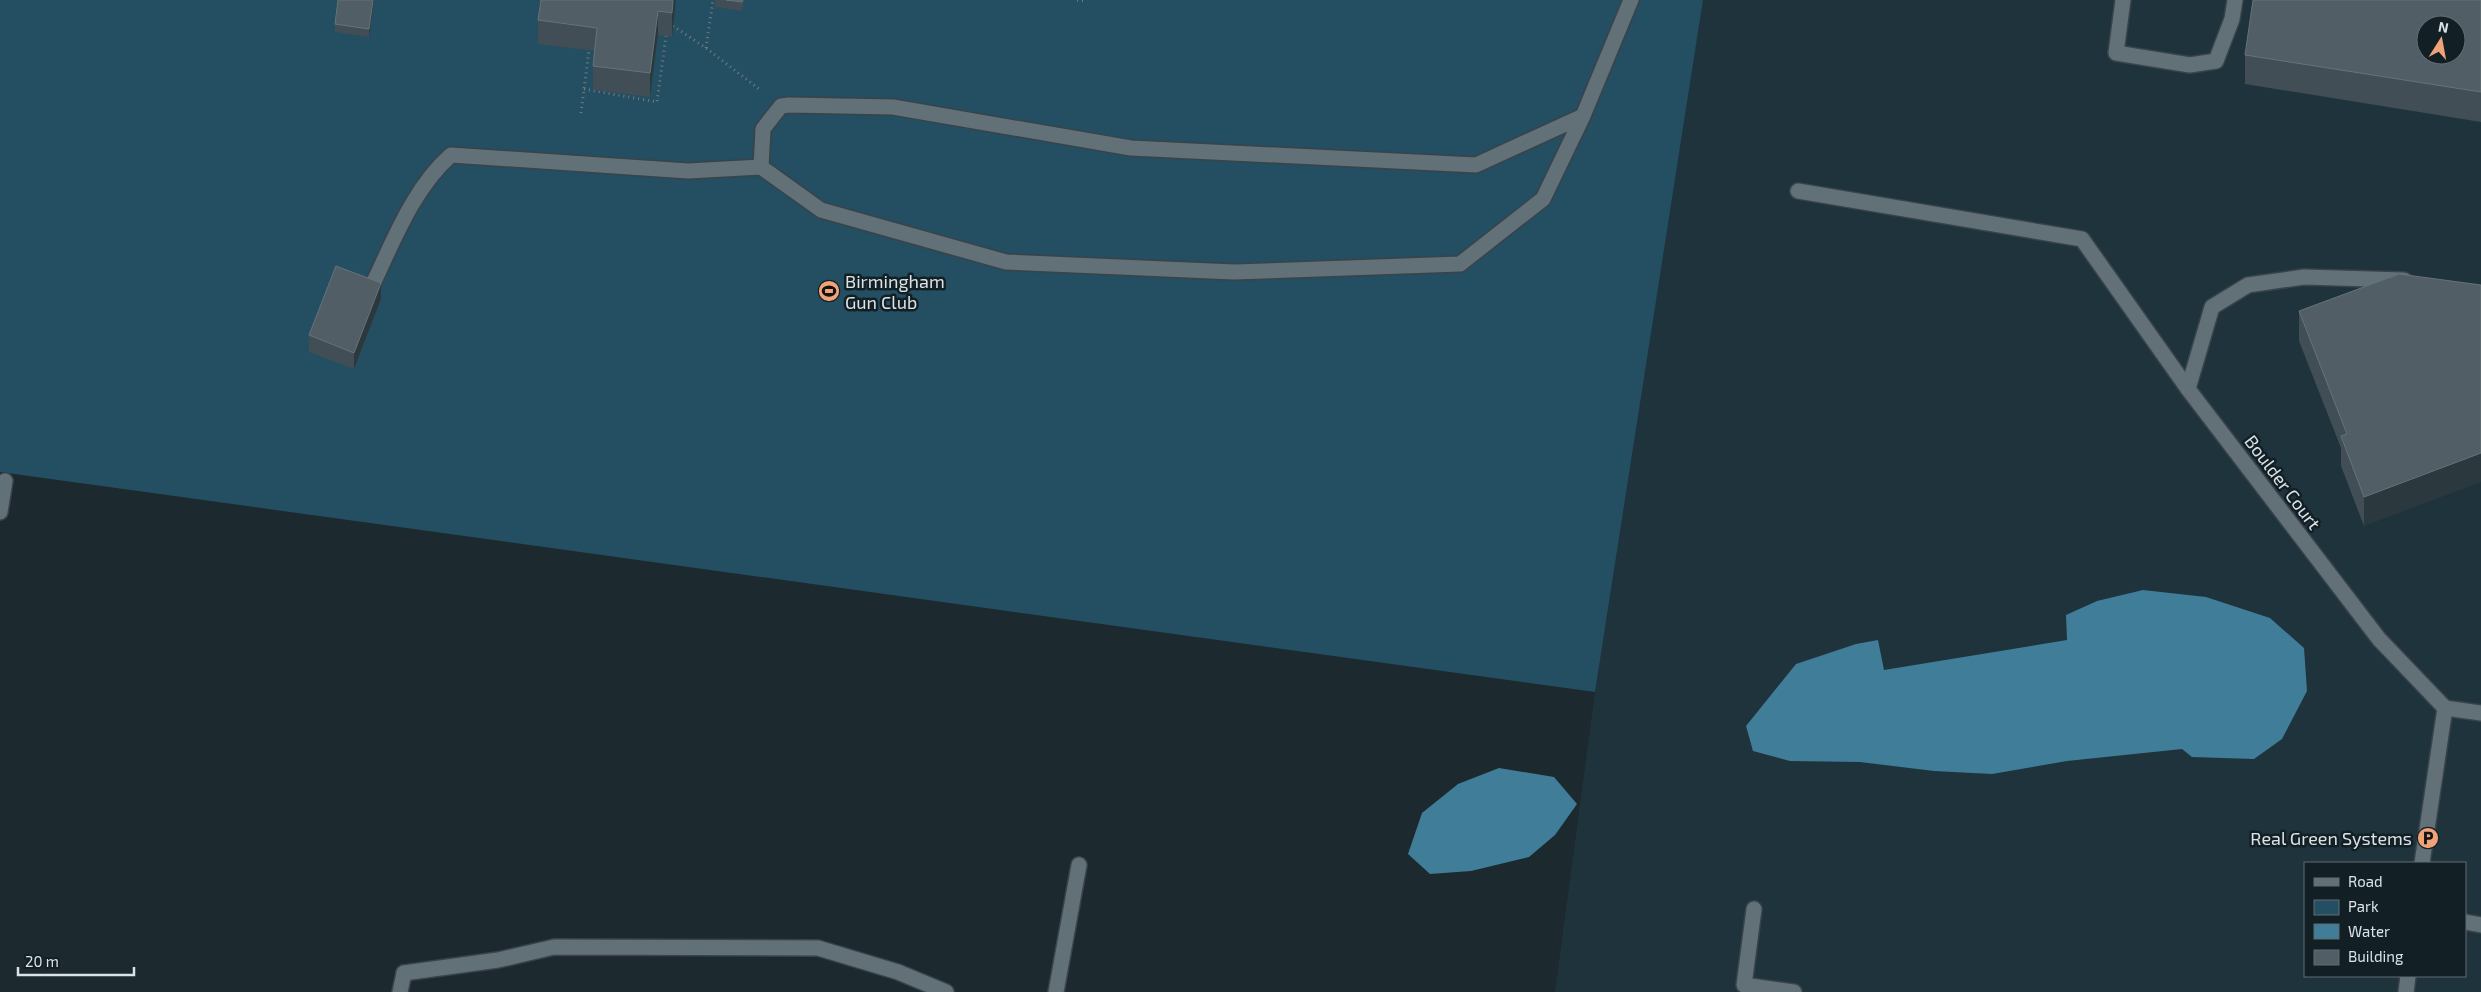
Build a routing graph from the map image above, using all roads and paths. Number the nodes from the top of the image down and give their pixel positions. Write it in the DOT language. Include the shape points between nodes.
graph roads {
  1 [pos="713,0"];
  2 [pos="1077,0"];
  3 [pos="1631,0"];
  4 [pos="2123,0"];
  5 [pos="2235,0"];
  6 [pos="1086,1"];
  7 [pos="673,26"];
  8 [pos="666,36"];
  9 [pos="706,48"];
  10 [pos="589,50"];
  11 [pos="584,89"];
  12 [pos="781,106"];
  13 [pos="581,113"];
  14 [pos="1583,116"];
  15 [pos="761,167"];
  16 [pos="1798,191"];
  17 [pos="2416,281"];
  18 [pos="368,294"];
  19 [pos="2188,389"];
  20 [pos="5,481"];
  21 [pos="0,512"];
  22 [pos="2445,708"];
  23 [pos="2481,713"];
  24 [pos="2422,862"];
  25 [pos="1079,865"];
  26 [pos="1754,909"];
  27 [pos="2466,922"];
  28 [pos="2481,925"];
  29 [pos="2408,977"];
  30 [pos="400,992"];
  31 [pos="946,992"];
  32 [pos="1056,992"];
  33 [pos="1794,992"];
  34 [pos="2406,992"];
  1 -- 9 [label="path"];
  2 -- 6 [label="path"];
  3 -- 14 [label="street"];
  4 -- 5 [label="street" via="2116,53 2190,65 2216,61 2232,19"];
  7 -- 9 [label="path"];
  8 -- 11 [label="path" via="657,102"];
  9 -- 12 [label="path"];
  10 -- 11 [label="path"];
  11 -- 13 [label="path"];
  12 -- 14 [label="street" via="893,107 1131,148 1476,165"];
  12 -- 15 [label="street" via="763,129"];
  14 -- 15 [label="street" via="1543,200 1460,264 1234,272 1006,262 821,210"];
  15 -- 18 [label="street" via="688,172 451,155 437,167 413,204"];
  16 -- 19 [label="street, Boulder Court" via="2082,239"];
  17 -- 19 [label="street" via="2304,277 2248,285 2212,307"];
  19 -- 22 [label="street, Boulder Court" via="2379,639"];
  20 -- 21 [label="street"];
  22 -- 23 [label="street"];
  22 -- 24 [label="street"];
  25 -- 32 [label="street"];
  26 -- 33 [label="street" via="1744,985"];
  27 -- 28 [label="street"];
  29 -- 34 [label="street"];
  30 -- 31 [label="street" via="404,973 498,960 554,947 818,948 898,972"];
}
